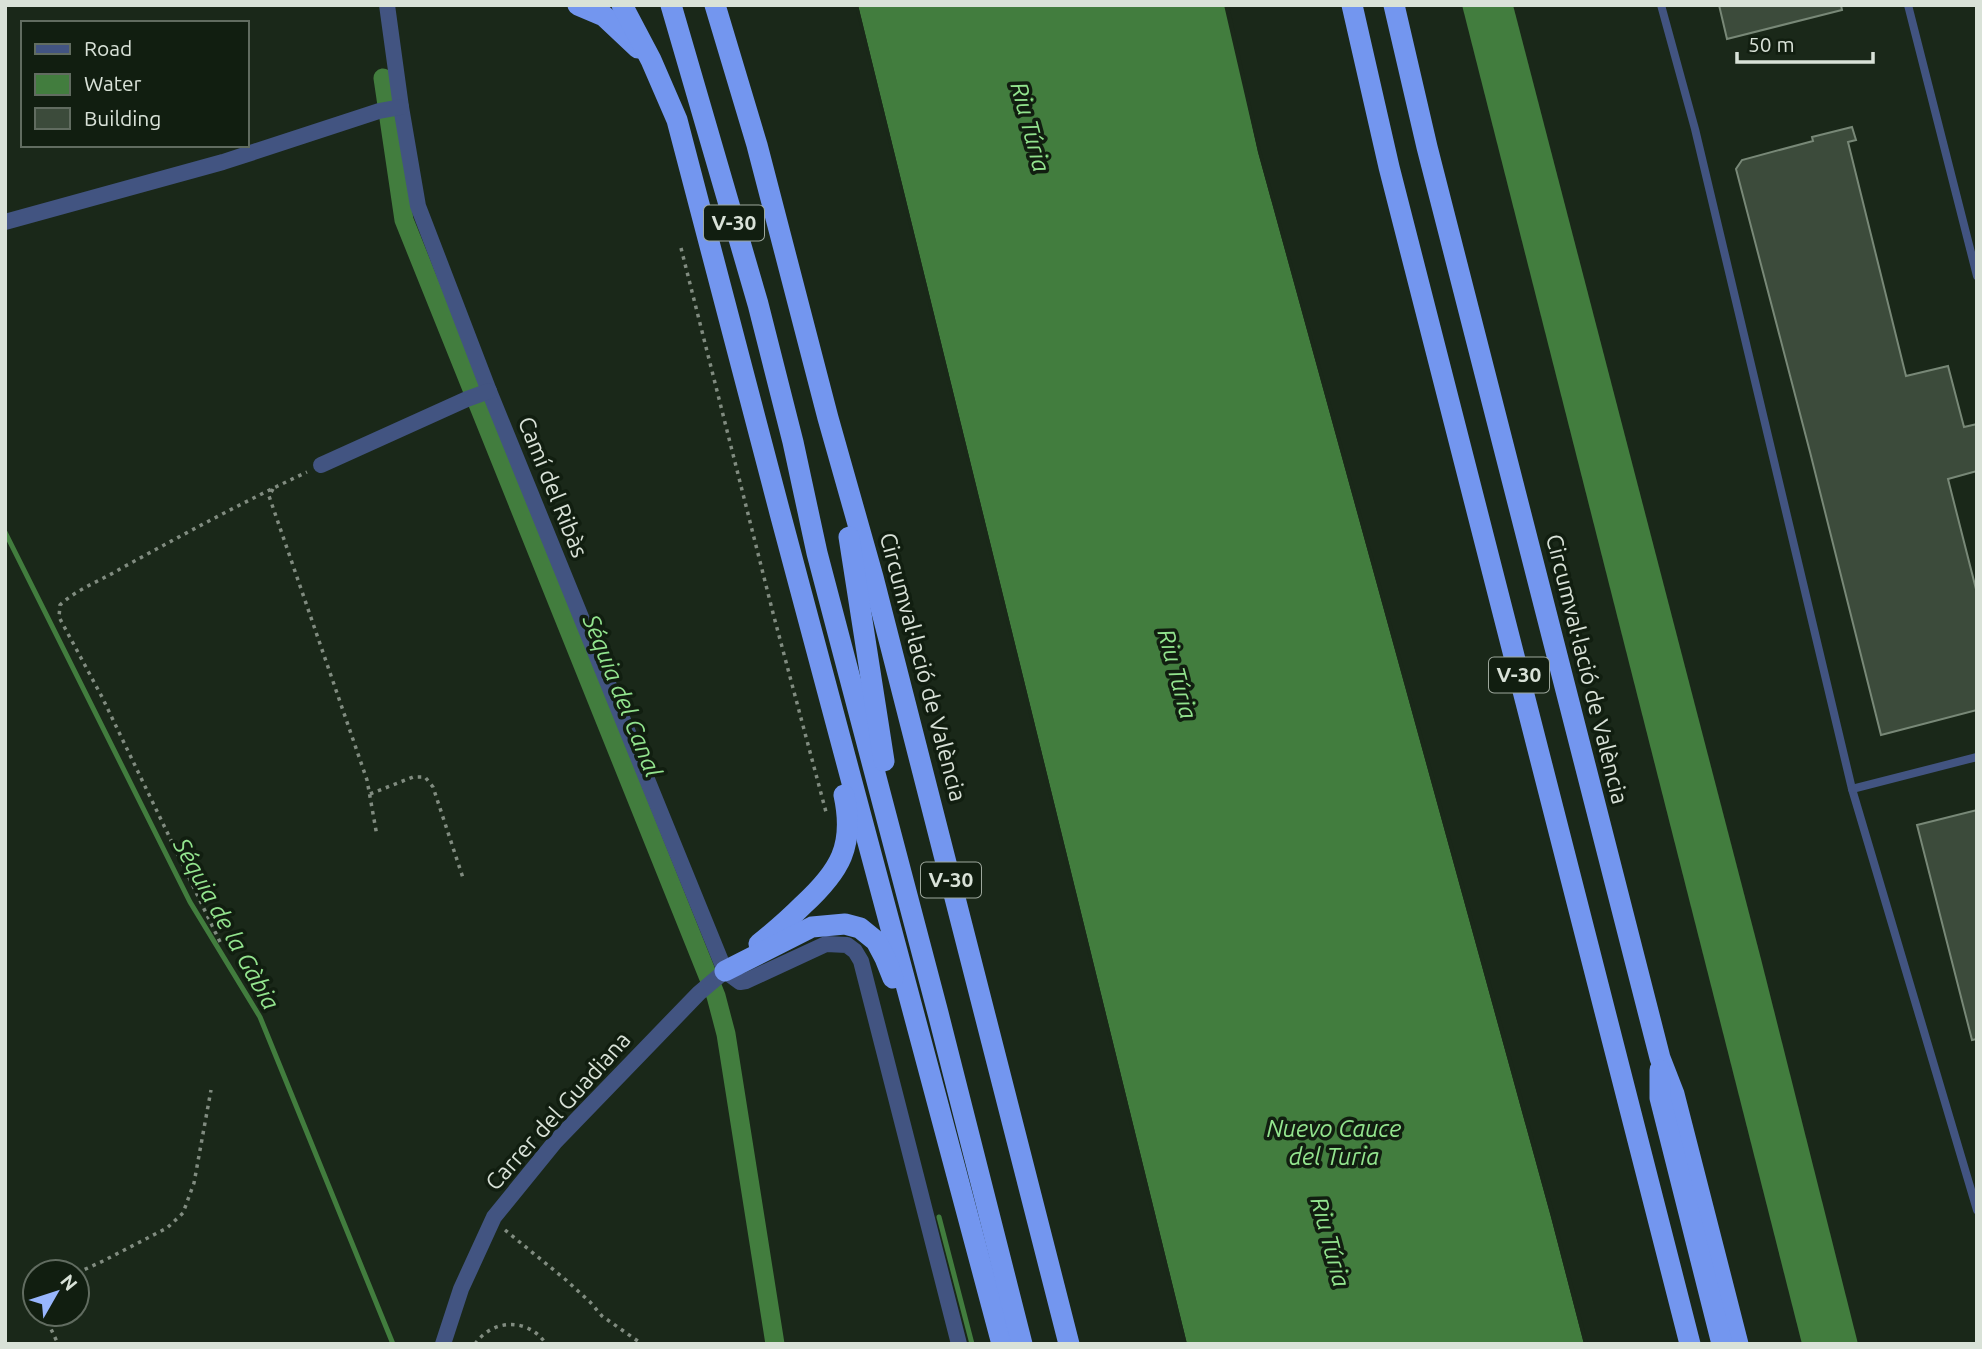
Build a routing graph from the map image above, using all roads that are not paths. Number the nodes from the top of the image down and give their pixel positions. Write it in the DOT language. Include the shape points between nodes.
graph roads {
  1 [pos="387,5"];
  2 [pos="578,5"];
  3 [pos="622,5"];
  4 [pos="671,5"];
  5 [pos="715,5"];
  6 [pos="1352,5"];
  7 [pos="1394,5"];
  8 [pos="1661,5"];
  9 [pos="1908,5"];
  10 [pos="651,60"];
  11 [pos="401,107"];
  12 [pos="5,222"];
  13 [pos="1977,276"];
  14 [pos="489,391"];
  15 [pos="828,418"];
  16 [pos="321,465"];
  17 [pos="807,615"];
  18 [pos="1977,758"];
  19 [pos="1852,789"];
  20 [pos="725,971"];
  21 [pos="938,1013"];
  22 [pos="1660,1058"];
  23 [pos="1977,1210"];
  24 [pos="989,1298"];
  25 [pos="443,1344"];
  26 [pos="959,1344"];
  27 [pos="1002,1344"];
  28 [pos="1022,1344"];
  29 [pos="1069,1344"];
  30 [pos="1690,1344"];
  31 [pos="1722,1344"];
  32 [pos="1738,1344"];
  1 -- 11 [label="street, Camí del Ribàs"];
  2 -- 10 [label="highway" via="604,16"];
  3 -- 10 [label="highway"];
  4 -- 21 [label="highway, V-30" via="758,304 817,553"];
  5 -- 15 [label="highway, Circumval·lació de València / V-30" via="757,145"];
  6 -- 30 [label="highway, V-30" via="1389,167"];
  7 -- 22 [label="highway, Circumval·lació de València / V-30"];
  8 -- 19 [label="lane" via="1695,129"];
  9 -- 13 [label="lane"];
  10 -- 17 [label="highway" via="677,120"];
  11 -- 12 [label="street"];
  11 -- 14 [label="street, Camí del Ribàs" via="418,206"];
  14 -- 16 [label="street"];
  14 -- 20 [label="street, Camí del Ribàs"];
  15 -- 21 [label="highway" via="858,582 889,798"];
  15 -- 29 [label="highway, Circumval·lació de València / V-30" via="873,577"];
  17 -- 20 [label="highway" via="848,815 847,841 827,882"];
  17 -- 24 [label="highway"];
  18 -- 19 [label="lane"];
  19 -- 23 [label="lane"];
  20 -- 24 [label="highway" via="812,927 845,924 876,940 891,973"];
  20 -- 25 [label="street, Carrer del Guadiana" via="555,1142 493,1220 461,1289"];
  20 -- 26 [label="street" via="740,982 826,944 847,945 855,951"];
  21 -- 28 [label="highway, V-30"];
  22 -- 31 [label="highway" via="1660,1098"];
  22 -- 32 [label="highway, Circumval·lació de València / V-30" via="1674,1094"];
  24 -- 27 [label="highway"];
}
